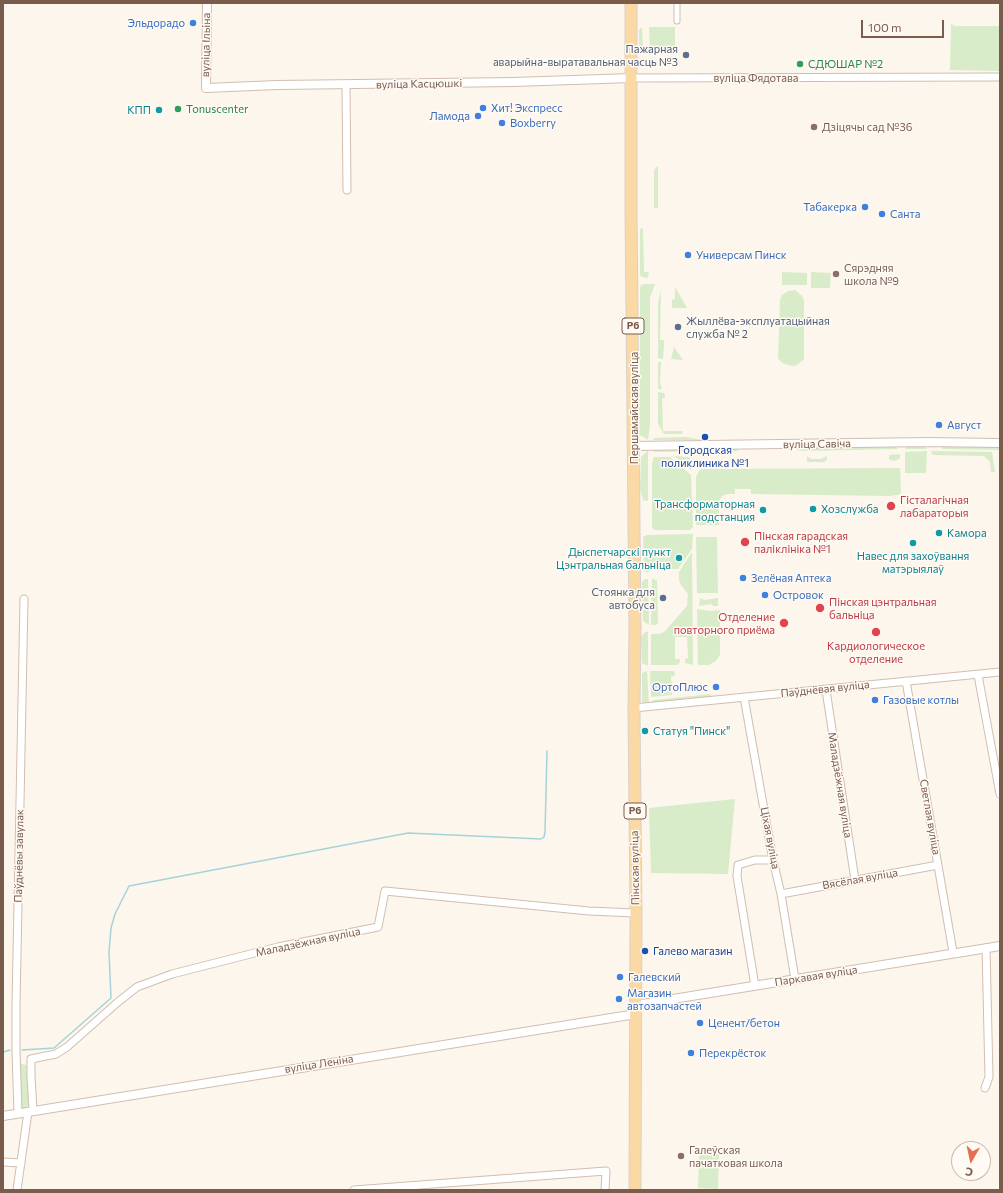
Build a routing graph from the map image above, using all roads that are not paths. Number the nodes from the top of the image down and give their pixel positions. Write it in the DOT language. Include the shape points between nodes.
graph roads {
  1 [pos="207,3"];
  2 [pos="632,3"];
  3 [pos="677,3"];
  4 [pos="677,21"];
  5 [pos="1000,77"];
  6 [pos="632,78"];
  7 [pos="346,85"];
  8 [pos="206,88"];
  9 [pos="347,190"];
  10 [pos="1000,443"];
  11 [pos="634,446"];
  12 [pos="24,599"];
  13 [pos="1000,672"];
  14 [pos="978,674"];
  15 [pos="906,682"];
  16 [pos="826,690"];
  17 [pos="744,697"];
  18 [pos="634,708"];
  19 [pos="1000,794"];
  20 [pos="773,860"];
  21 [pos="938,865"];
  22 [pos="855,880"];
  23 [pos="781,894"];
  24 [pos="636,913"];
  25 [pos="1000,946"];
  26 [pos="986,948"];
  27 [pos="953,952"];
  28 [pos="794,979"];
  29 [pos="755,986"];
  30 [pos="639,1007"];
  31 [pos="985,1088"];
  32 [pos="30,1111"];
  33 [pos="18,1113"];
  34 [pos="3,1116"];
  35 [pos="3,1162"];
  36 [pos="20,1163"];
  37 [pos="17,1190"];
  38 [pos="354,1190"];
  39 [pos="605,1190"];
  40 [pos="635,1190"];
  1 -- 8 [label="street, вуліца Ільіна"];
  2 -- 6 [label="main road, Першамайская вуліца / Р6"];
  3 -- 4 [label="street"];
  5 -- 6 [label="street, вуліца Фядотава"];
  6 -- 7 [label="street, вуліца Касцюшкі"];
  6 -- 11 [label="main road, Першамайская вуліца / Р6"];
  7 -- 8 [label="street, вуліца Касцюшкі"];
  7 -- 9 [label="street"];
  10 -- 11 [label="street, вуліца Савіча"];
  11 -- 18 [label="main road, Першамайская вуліца / Р6"];
  12 -- 33 [label="street, Паўднёвы завулак" via="16,1005"];
  13 -- 14 [label="street, Паўднёвая вуліца"];
  14 -- 15 [label="street, Паўднёвая вуліца"];
  14 -- 19 [label="street"];
  15 -- 16 [label="street, Паўднёвая вуліца"];
  15 -- 21 [label="street, Светлая вуліца"];
  16 -- 17 [label="street, Паўднёвая вуліца"];
  16 -- 22 [label="street, Маладзёжная вуліца"];
  17 -- 18 [label="street, Паўднёвая вуліца"];
  17 -- 20 [label="street, Ціхая вуліца"];
  18 -- 24 [label="main road, Пінская вуліца / Р6"];
  20 -- 23 [label="street, Ціхая вуліца"];
  20 -- 29 [label="street" via="755,860 738,865 737,876"];
  21 -- 22 [label="street, Вясёлая вуліца"];
  21 -- 27 [label="street, Светлая вуліца"];
  22 -- 23 [label="street, Вясёлая вуліца"];
  23 -- 28 [label="street, Ціхая вуліца"];
  24 -- 30 [label="main road, Пінская вуліца / Р6"];
  24 -- 32 [label="street, Маладзёжная вуліца" via="589,911 385,891 378,927 278,947 172,974 137,987 67,1047 56,1054 31,1059"];
  25 -- 26 [label="street, Паркавая вуліца"];
  26 -- 27 [label="street, Паркавая вуліца"];
  26 -- 31 [label="street" via="989,1076"];
  27 -- 28 [label="street, Паркавая вуліца"];
  28 -- 29 [label="street, Паркавая вуліца"];
  29 -- 30 [label="street, Паркавая вуліца"];
  30 -- 32 [label="street, вуліца Леніна"];
  30 -- 40 [label="main road, Пінская вуліца / Р6"];
  32 -- 33 [label="street, вуліца Леніна"];
  32 -- 36 [label="street"];
  33 -- 34 [label="street, вуліца Леніна"];
  35 -- 36 [label="street"];
  36 -- 37 [label="street"];
  38 -- 39 [label="street" via="606,1171"];
}
